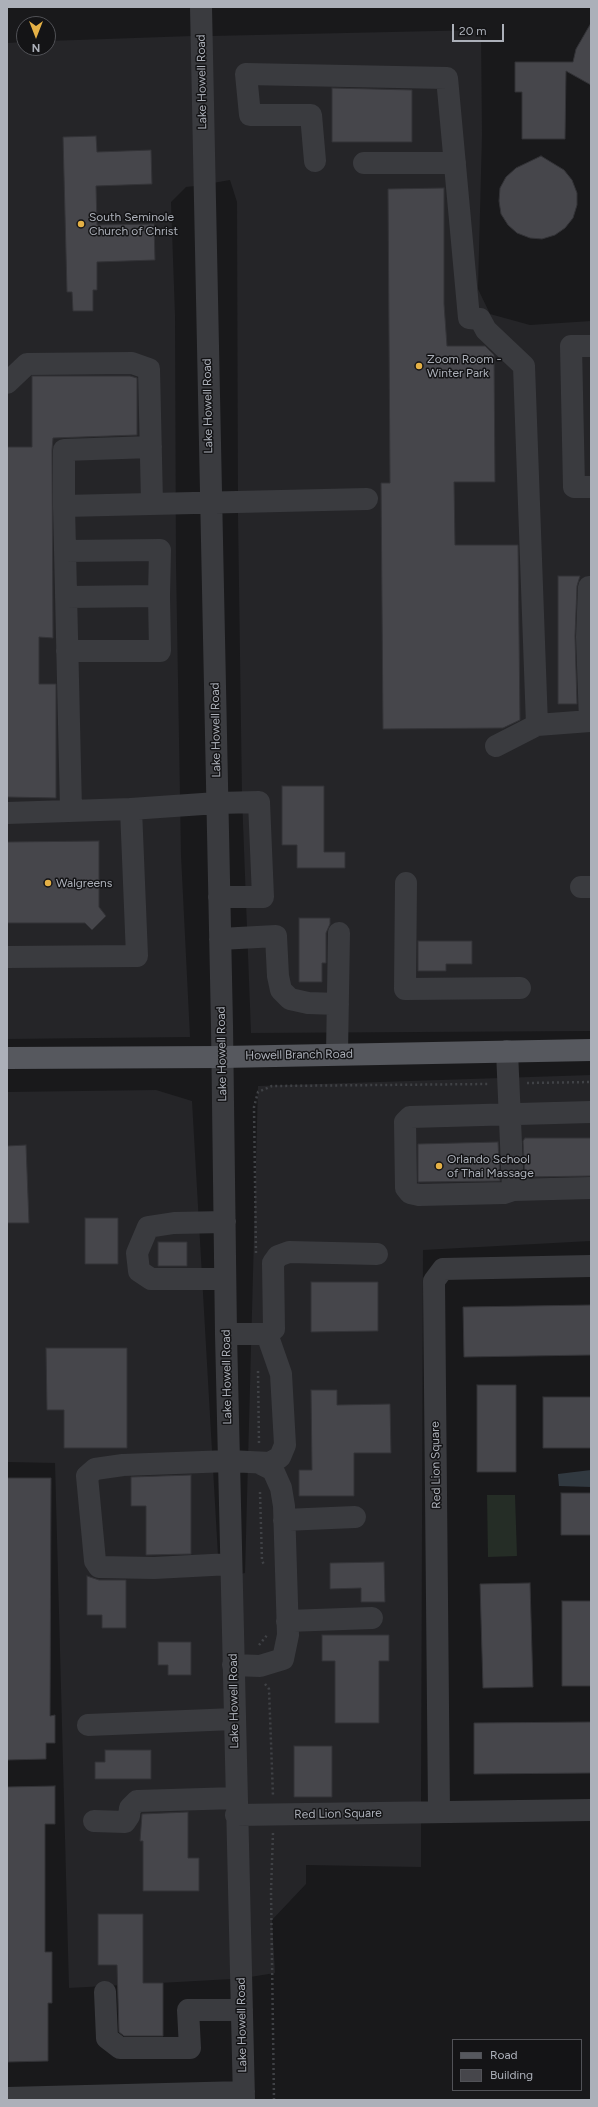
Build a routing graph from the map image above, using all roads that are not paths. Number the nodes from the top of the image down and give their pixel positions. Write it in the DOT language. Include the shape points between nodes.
graph roads {
  1 [pos="200,7"];
  2 [pos="315,161"];
  3 [pos="364,163"];
  4 [pos="455,163"];
  5 [pos="591,346"];
  6 [pos="7,383"];
  7 [pos="151,447"];
  8 [pos="591,486"];
  9 [pos="367,499"];
  10 [pos="210,502"];
  11 [pos="152,503"];
  12 [pos="64,506"];
  13 [pos="65,551"];
  14 [pos="591,587"];
  15 [pos="159,596"];
  16 [pos="66,597"];
  17 [pos="589,637"];
  18 [pos="67,651"];
  19 [pos="537,725"];
  20 [pos="496,746"];
  21 [pos="217,803"];
  22 [pos="131,809"];
  23 [pos="71,810"];
  24 [pos="7,813"];
  25 [pos="406,883"];
  26 [pos="220,896"];
  27 [pos="339,933"];
  28 [pos="220,939"];
  29 [pos="7,957"];
  30 [pos="520,988"];
  31 [pos="338,1004"];
  32 [pos="591,1050"];
  33 [pos="507,1051"];
  34 [pos="337,1054"];
  35 [pos="222,1057"];
  36 [pos="7,1058"];
  37 [pos="591,1112"];
  38 [pos="510,1115"];
  39 [pos="591,1188"];
  40 [pos="513,1190"];
  41 [pos="224,1222"];
  42 [pos="377,1254"];
  43 [pos="591,1266"];
  44 [pos="225,1279"];
  45 [pos="226,1334"];
  46 [pos="266,1334"];
  47 [pos="259,1456"];
  48 [pos="229,1461"];
  49 [pos="354,1517"];
  50 [pos="284,1520"];
  51 [pos="222,1564"];
  52 [pos="372,1618"];
  53 [pos="288,1621"];
  54 [pos="233,1665"];
  55 [pos="234,1720"];
  56 [pos="88,1725"];
  57 [pos="236,1807"];
  58 [pos="591,1810"];
  59 [pos="439,1812"];
  60 [pos="94,1821"];
  61 [pos="105,1992"];
  62 [pos="242,2010"];
  63 [pos="244,2096"];
  64 [pos="7,2098"];
  1 -- 10 [label="street, Lake Howell Road"];
  2 -- 4 [label="street" via="311,115 250,114 246,74 447,78"];
  3 -- 4 [label="street"];
  4 -- 19 [label="street" via="469,318 480,319 486,330 524,366"];
  5 -- 8 [label="street" via="571,346 574,487"];
  6 -- 7 [label="street" via="27,364 132,363 149,369"];
  7 -- 11 [label="street"];
  7 -- 12 [label="street" via="64,450"];
  9 -- 10 [label="street"];
  10 -- 11 [label="street"];
  10 -- 21 [label="street, Lake Howell Road"];
  11 -- 12 [label="street"];
  12 -- 13 [label="street"];
  13 -- 15 [label="street" via="160,550"];
  13 -- 16 [label="street"];
  14 -- 17 [label="street"];
  15 -- 16 [label="street"];
  15 -- 18 [label="street" via="160,651"];
  16 -- 18 [label="street"];
  17 -- 19 [label="street" via="590,721"];
  18 -- 23 [label="street"];
  19 -- 20 [label="street"];
  21 -- 22 [label="street"];
  21 -- 26 [label="street, Lake Howell Road"];
  21 -- 26 [label="street" via="259,802 263,896"];
  22 -- 23 [label="street"];
  22 -- 29 [label="street" via="137,956"];
  23 -- 24 [label="street"];
  25 -- 30 [label="street" via="405,989"];
  26 -- 28 [label="street, Lake Howell Road"];
  27 -- 31 [label="street"];
  28 -- 31 [label="street" via="276,936 281,990 296,1001"];
  28 -- 35 [label="street, Lake Howell Road"];
  31 -- 34 [label="street"];
  32 -- 33 [label="main road, Howell Branch Road"];
  33 -- 34 [label="main road, Howell Branch Road"];
  33 -- 38 [label="street"];
  34 -- 35 [label="main road, Howell Branch Road"];
  35 -- 36 [label="main road, Howell Branch Road"];
  35 -- 41 [label="street, Lake Howell Road"];
  37 -- 38 [label="street"];
  38 -- 40 [label="street"];
  38 -- 40 [label="street" via="410,1117 405,1122 406,1188 410,1193 419,1195 504,1194"];
  39 -- 40 [label="street"];
  41 -- 44 [label="street, Lake Howell Road"];
  41 -- 44 [label="street" via="174,1223 148,1227 137,1253 138,1271 151,1280"];
  42 -- 46 [label="street" via="288,1252 278,1256 273,1263 274,1329"];
  43 -- 59 [label="street, Red Lion Square" via="443,1269 434,1281"];
  44 -- 45 [label="street, Lake Howell Road"];
  45 -- 46 [label="street"];
  45 -- 48 [label="street, Lake Howell Road"];
  46 -- 47 [label="street" via="280,1368 285,1445 280,1457 270,1463"];
  47 -- 48 [label="street"];
  47 -- 50 [label="street" via="273,1470 281,1488"];
  48 -- 51 [label="street, Lake Howell Road"];
  48 -- 51 [label="street" via="123,1465 94,1469 87,1476 94,1561 99,1567"];
  49 -- 50 [label="street"];
  50 -- 53 [label="street"];
  51 -- 54 [label="street, Lake Howell Road"];
  52 -- 53 [label="street"];
  53 -- 54 [label="street" via="283,1659 260,1666"];
  54 -- 55 [label="street, Lake Howell Road"];
  55 -- 56 [label="street"];
  55 -- 57 [label="street, Lake Howell Road"];
  57 -- 59 [label="street, Red Lion Square"];
  57 -- 60 [label="street, Red Lion Square" via="136,1802 130,1808 125,1822"];
  57 -- 62 [label="street, Lake Howell Road"];
  58 -- 59 [label="street, Red Lion Square"];
  61 -- 62 [label="street" via="107,2038 120,2048 190,2048 188,2010"];
  62 -- 63 [label="street, Lake Howell Road"];
  63 -- 64 [label="street"];
}
